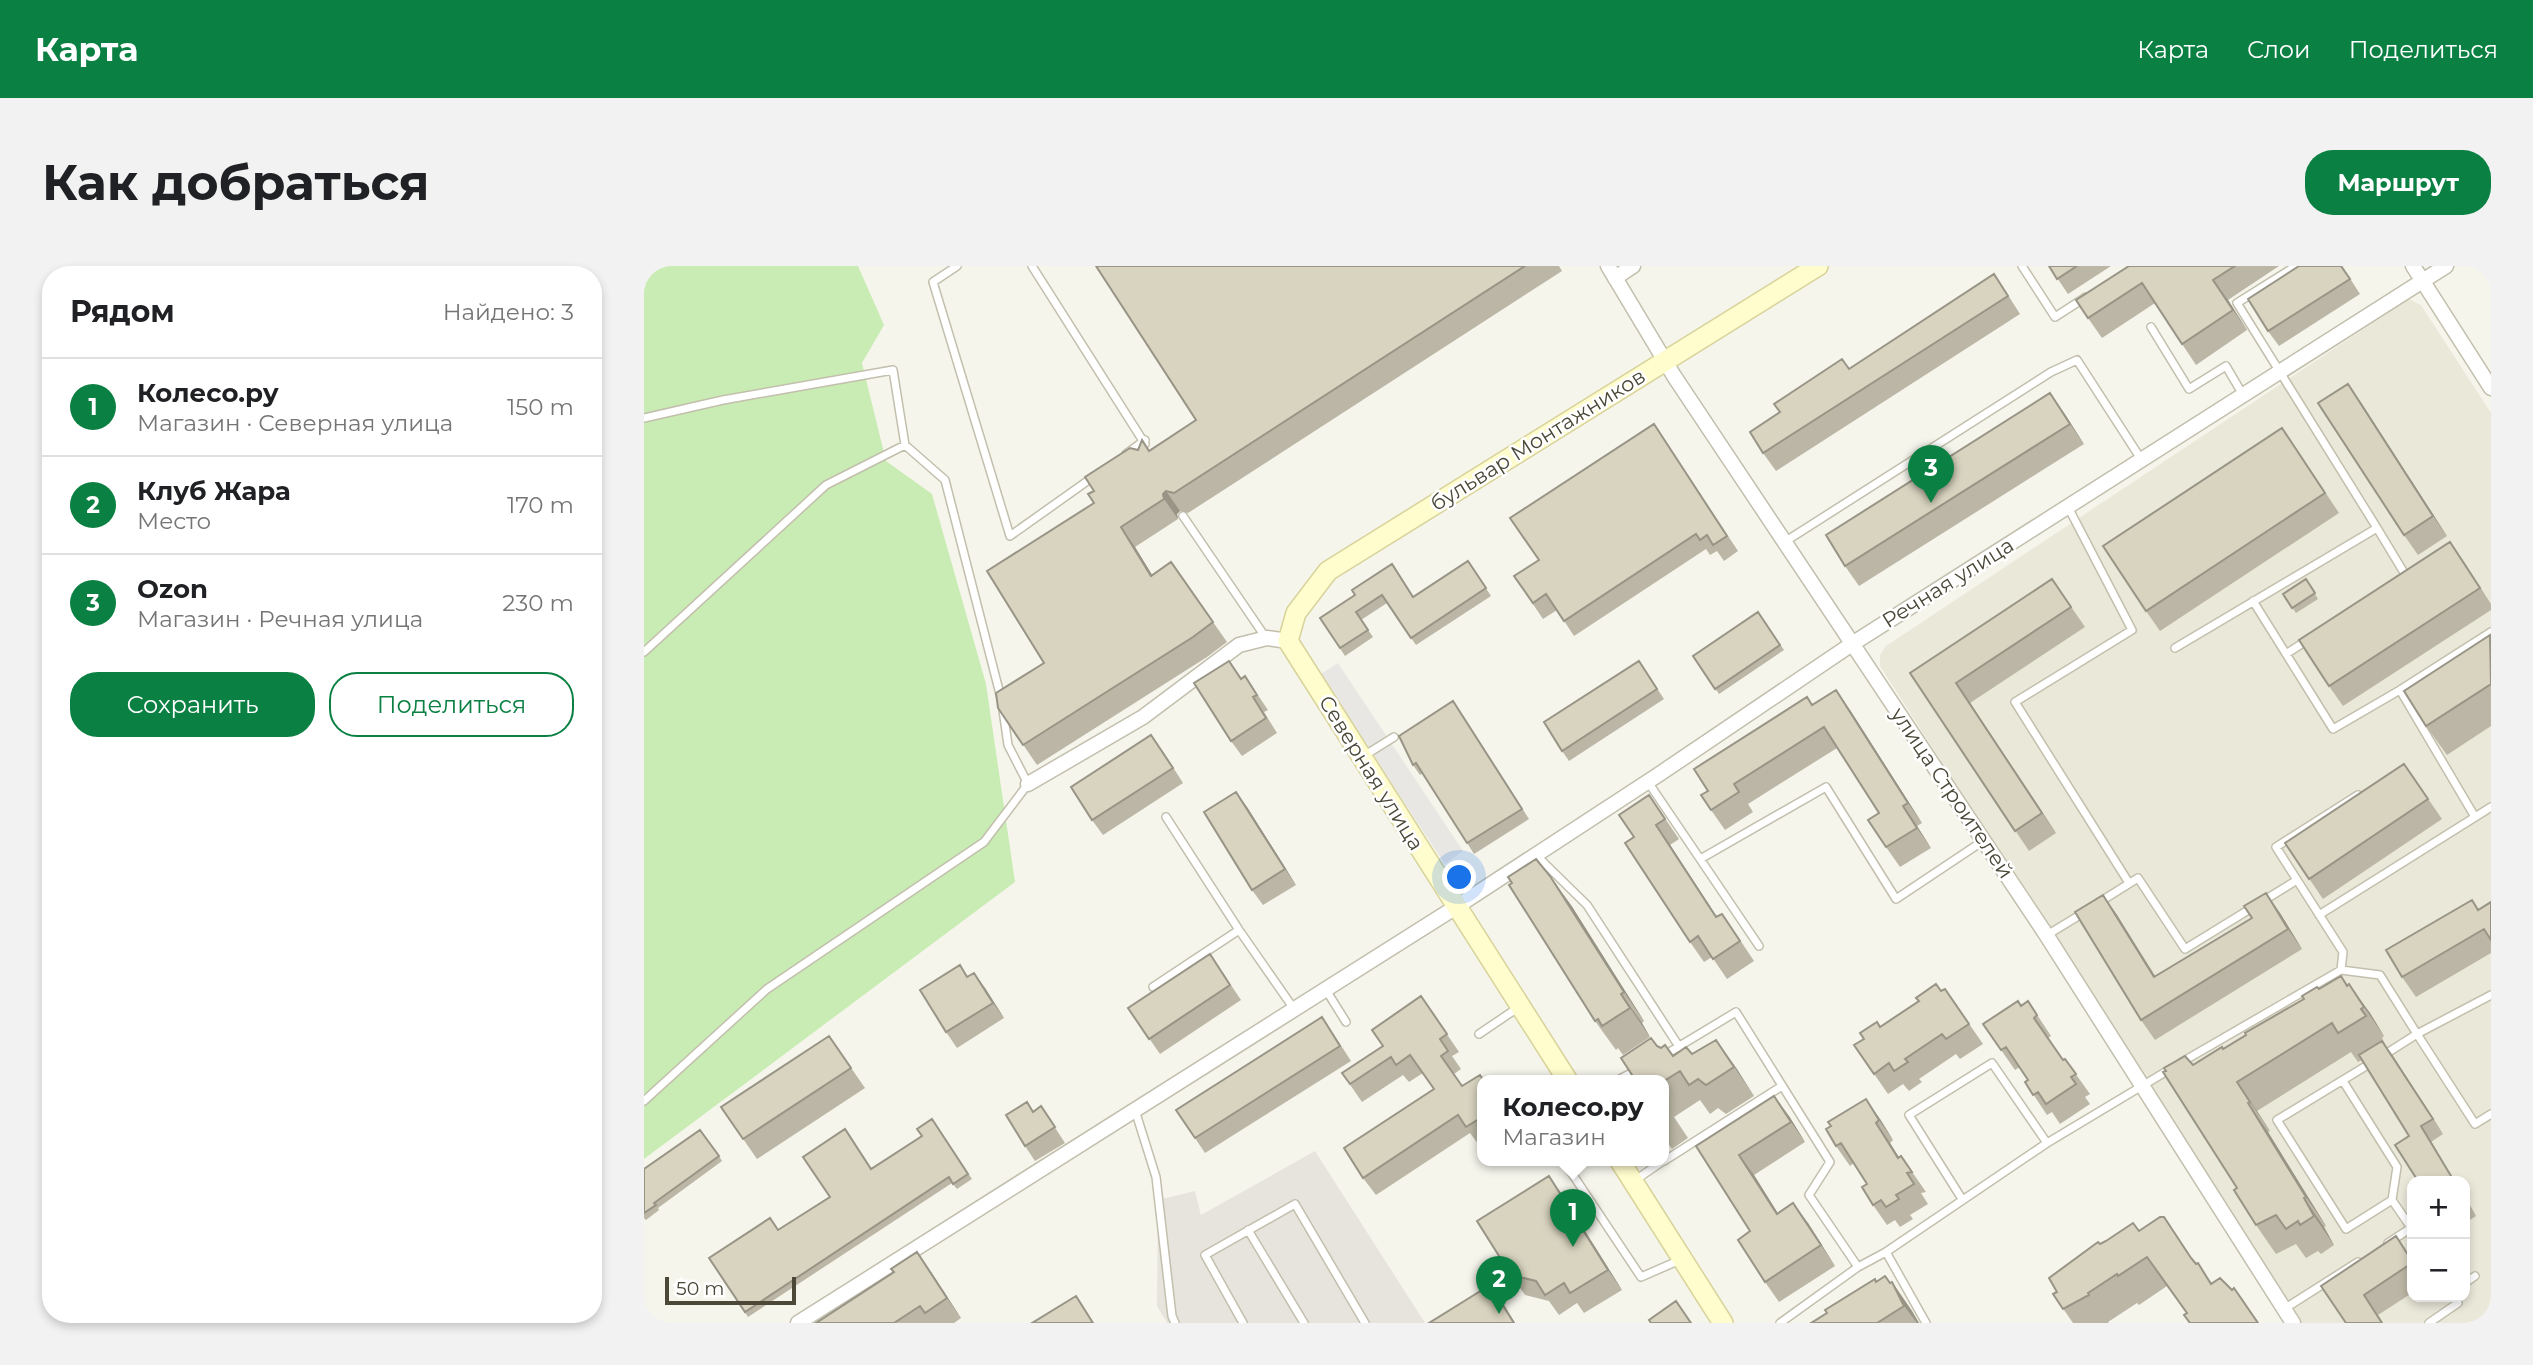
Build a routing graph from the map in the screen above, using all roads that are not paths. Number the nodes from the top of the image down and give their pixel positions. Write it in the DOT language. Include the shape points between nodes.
graph roads {
  1 [pos="957,266"];
  2 [pos="1032,266"];
  3 [pos="1633,266"];
  4 [pos="1818,266"];
  5 [pos="2022,266"];
  6 [pos="2296,266"];
  7 [pos="2413,266"];
  8 [pos="2446,266"];
  9 [pos="1611,272"];
  10 [pos="2423,281"];
  11 [pos="2089,295"];
  12 [pos="2151,327"];
  13 [pos="1665,360"];
  14 [pos="2280,372"];
  15 [pos="2491,388"];
  16 [pos="2243,395"];
  17 [pos="644,418"];
  18 [pos="1145,440"];
  19 [pos="905,445"];
  20 [pos="1147,453"];
  21 [pos="1122,456"];
  22 [pos="2141,460"];
  23 [pos="1100,472"];
  24 [pos="2068,507"];
  25 [pos="1183,516"];
  26 [pos="2377,528"];
  27 [pos="1786,541"];
  28 [pos="2395,583"];
  29 [pos="2253,601"];
  30 [pos="2491,632"];
  31 [pos="2319,633"];
  32 [pos="1267,638"];
  33 [pos="1287,641"];
  34 [pos="1852,644"];
  35 [pos="2175,648"];
  36 [pos="644,652"];
  37 [pos="2286,654"];
  38 [pos="2400,690"];
  39 [pos="1394,737"];
  40 [pos="1362,757"];
  41 [pos="1647,782"];
  42 [pos="1028,784"];
  43 [pos="2369,788"];
  44 [pos="2491,807"];
  45 [pos="1166,817"];
  46 [pos="2475,817"];
  47 [pos="1983,841"];
  48 [pos="1536,855"];
  49 [pos="1702,858"];
  50 [pos="2297,880"];
  51 [pos="2129,883"];
  52 [pos="1456,907"];
  53 [pos="2319,915"];
  54 [pos="1239,930"];
  55 [pos="2047,936"];
  56 [pos="1759,946"];
  57 [pos="2342,970"];
  58 [pos="1153,987"];
  59 [pos="1325,989"];
  60 [pos="2491,995"];
  61 [pos="1520,1006"];
  62 [pos="1294,1009"];
  63 [pos="1346,1022"];
  64 [pos="1479,1034"];
  65 [pos="2417,1034"];
  66 [pos="1679,1048"];
  67 [pos="1655,1061"];
  68 [pos="1643,1067"];
  69 [pos="1564,1075"];
  70 [pos="1628,1075"];
  71 [pos="2343,1081"];
  72 [pos="2143,1085"];
  73 [pos="1782,1086"];
  74 [pos="644,1101"];
  75 [pos="1135,1110"];
  76 [pos="2491,1114"];
  77 [pos="2047,1143"];
  78 [pos="1669,1158"];
  79 [pos="1567,1166"];
  80 [pos="1624,1166"];
  81 [pos="1656,1166"];
  82 [pos="1634,1181"];
  83 [pos="1962,1199"];
  84 [pos="2392,1200"];
  85 [pos="2407,1222"];
  86 [pos="1248,1230"];
  87 [pos="2407,1232"];
  88 [pos="2377,1250"];
  89 [pos="1886,1252"];
  90 [pos="2365,1257"];
  91 [pos="1683,1259"];
  92 [pos="1858,1267"];
  93 [pos="2475,1276"];
  94 [pos="2470,1280"];
  95 [pos="2458,1302"];
  96 [pos="2284,1309"];
  97 [pos="798,1323"];
  98 [pos="1175,1323"];
  99 [pos="1243,1323"];
  100 [pos="1304,1323"];
  101 [pos="1366,1323"];
  102 [pos="1723,1323"];
  103 [pos="1780,1323"];
  104 [pos="1926,1323"];
  105 [pos="2293,1323"];
  106 [pos="2429,1323"];
  1 -- 23 [label="lane" via="933,282 1010,536"];
  2 -- 18 [label="lane"];
  3 -- 9 [label="street"];
  4 -- 13 [label="street, бульвар Монтажников"];
  5 -- 11 [label="lane" via="2055,317"];
  6 -- 14 [label="lane" via="2237,303"];
  7 -- 10 [label="street"];
  8 -- 10 [label="street, Речная улица"];
  9 -- 13 [label="street, улица Строителей"];
  10 -- 14 [label="street, Речная улица"];
  10 -- 15 [label="street"];
  12 -- 16 [label="lane" via="2189,389 2226,366"];
  13 -- 27 [label="street, улица Строителей"];
  13 -- 33 [label="street, бульвар Монтажников" via="1328,571 1296,613"];
  14 -- 16 [label="street, Речная улица"];
  14 -- 26 [label="lane"];
  16 -- 22 [label="street, Речная улица"];
  17 -- 19 [label="lane" via="893,370"];
  18 -- 20 [label="lane"];
  18 -- 21 [label="lane"];
  19 -- 36 [label="lane" via="826,485"];
  19 -- 42 [label="lane" via="945,480 1002,701 1008,745"];
  22 -- 24 [label="street, Речная улица"];
  22 -- 27 [label="lane" via="2077,360 2051,372"];
  24 -- 34 [label="street, Речная улица"];
  24 -- 51 [label="lane" via="2132,630 2015,702"];
  25 -- 32 [label="lane"];
  26 -- 28 [label="lane" via="2406,576"];
  26 -- 29 [label="lane"];
  27 -- 34 [label="street, улица Строителей"];
  29 -- 35 [label="lane"];
  29 -- 37 [label="lane"];
  30 -- 38 [label="lane"];
  31 -- 37 [label="lane"];
  32 -- 33 [label="street"];
  32 -- 42 [label="street" via="1239,645 1143,717"];
  33 -- 40 [label="street, Северная улица"];
  34 -- 41 [label="street, Речная улица"];
  34 -- 47 [label="street, улица Строителей"];
  37 -- 38 [label="lane" via="2333,729"];
  38 -- 46 [label="lane"];
  39 -- 40 [label="lane"];
  40 -- 52 [label="street, Северная улица"];
  41 -- 48 [label="street, Речная улица"];
  41 -- 49 [label="lane"];
  42 -- 74 [label="lane" via="984,842 766,989"];
  43 -- 50 [label="lane" via="2276,847"];
  44 -- 46 [label="lane"];
  45 -- 54 [label="lane"];
  46 -- 53 [label="lane"];
  47 -- 49 [label="lane" via="1896,899 1826,787"];
  47 -- 55 [label="street, улица Строителей"];
  48 -- 52 [label="street, Речная улица"];
  48 -- 66 [label="lane" via="1587,905"];
  49 -- 56 [label="lane"];
  50 -- 51 [label="lane" via="2185,949 2138,878"];
  50 -- 53 [label="lane"];
  51 -- 55 [label="lane"];
  52 -- 59 [label="street, Речная улица"];
  52 -- 61 [label="street, Северная улица"];
  53 -- 57 [label="lane" via="2343,952"];
  54 -- 58 [label="lane"];
  54 -- 62 [label="lane"];
  55 -- 72 [label="street, улица Строителей"];
  57 -- 65 [label="lane" via="2380,975"];
  57 -- 72 [label="lane"];
  59 -- 62 [label="street, Речная улица"];
  59 -- 63 [label="lane"];
  60 -- 65 [label="lane"];
  61 -- 64 [label="lane"];
  61 -- 69 [label="street, Северная улица"];
  62 -- 75 [label="street, Речная улица"];
  65 -- 71 [label="lane"];
  65 -- 76 [label="lane" via="2475,1124"];
  66 -- 67 [label="lane"];
  66 -- 73 [label="lane" via="1736,1012"];
  68 -- 70 [label="lane"];
  71 -- 84 [label="lane" via="2397,1167"];
  71 -- 84 [label="lane" via="2277,1120 2346,1229"];
  72 -- 77 [label="lane"];
  72 -- 96 [label="street, улица Строителей"];
  73 -- 78 [label="lane"];
  73 -- 92 [label="lane" via="1830,1162 1809,1195"];
  75 -- 97 [label="street, Речная улица"];
  75 -- 98 [label="lane" via="1156,1177"];
  77 -- 83 [label="lane"];
  77 -- 83 [label="lane" via="1992,1063 1909,1115"];
  79 -- 91 [label="lane" via="1641,1277"];
  80 -- 82 [label="street"];
  81 -- 82 [label="lane"];
  82 -- 91 [label="street"];
  83 -- 89 [label="lane"];
  84 -- 85 [label="lane"];
  86 -- 99 [label="lane" via="1205,1255"];
  86 -- 100 [label="lane"];
  86 -- 101 [label="lane" via="1295,1204"];
  87 -- 88 [label="lane"];
  89 -- 92 [label="lane"];
  89 -- 104 [label="lane"];
  90 -- 96 [label="lane"];
  91 -- 102 [label="street"];
  92 -- 103 [label="lane"];
  93 -- 94 [label="lane"];
  95 -- 106 [label="lane"];
  96 -- 105 [label="street, улица Строителей"];
}
